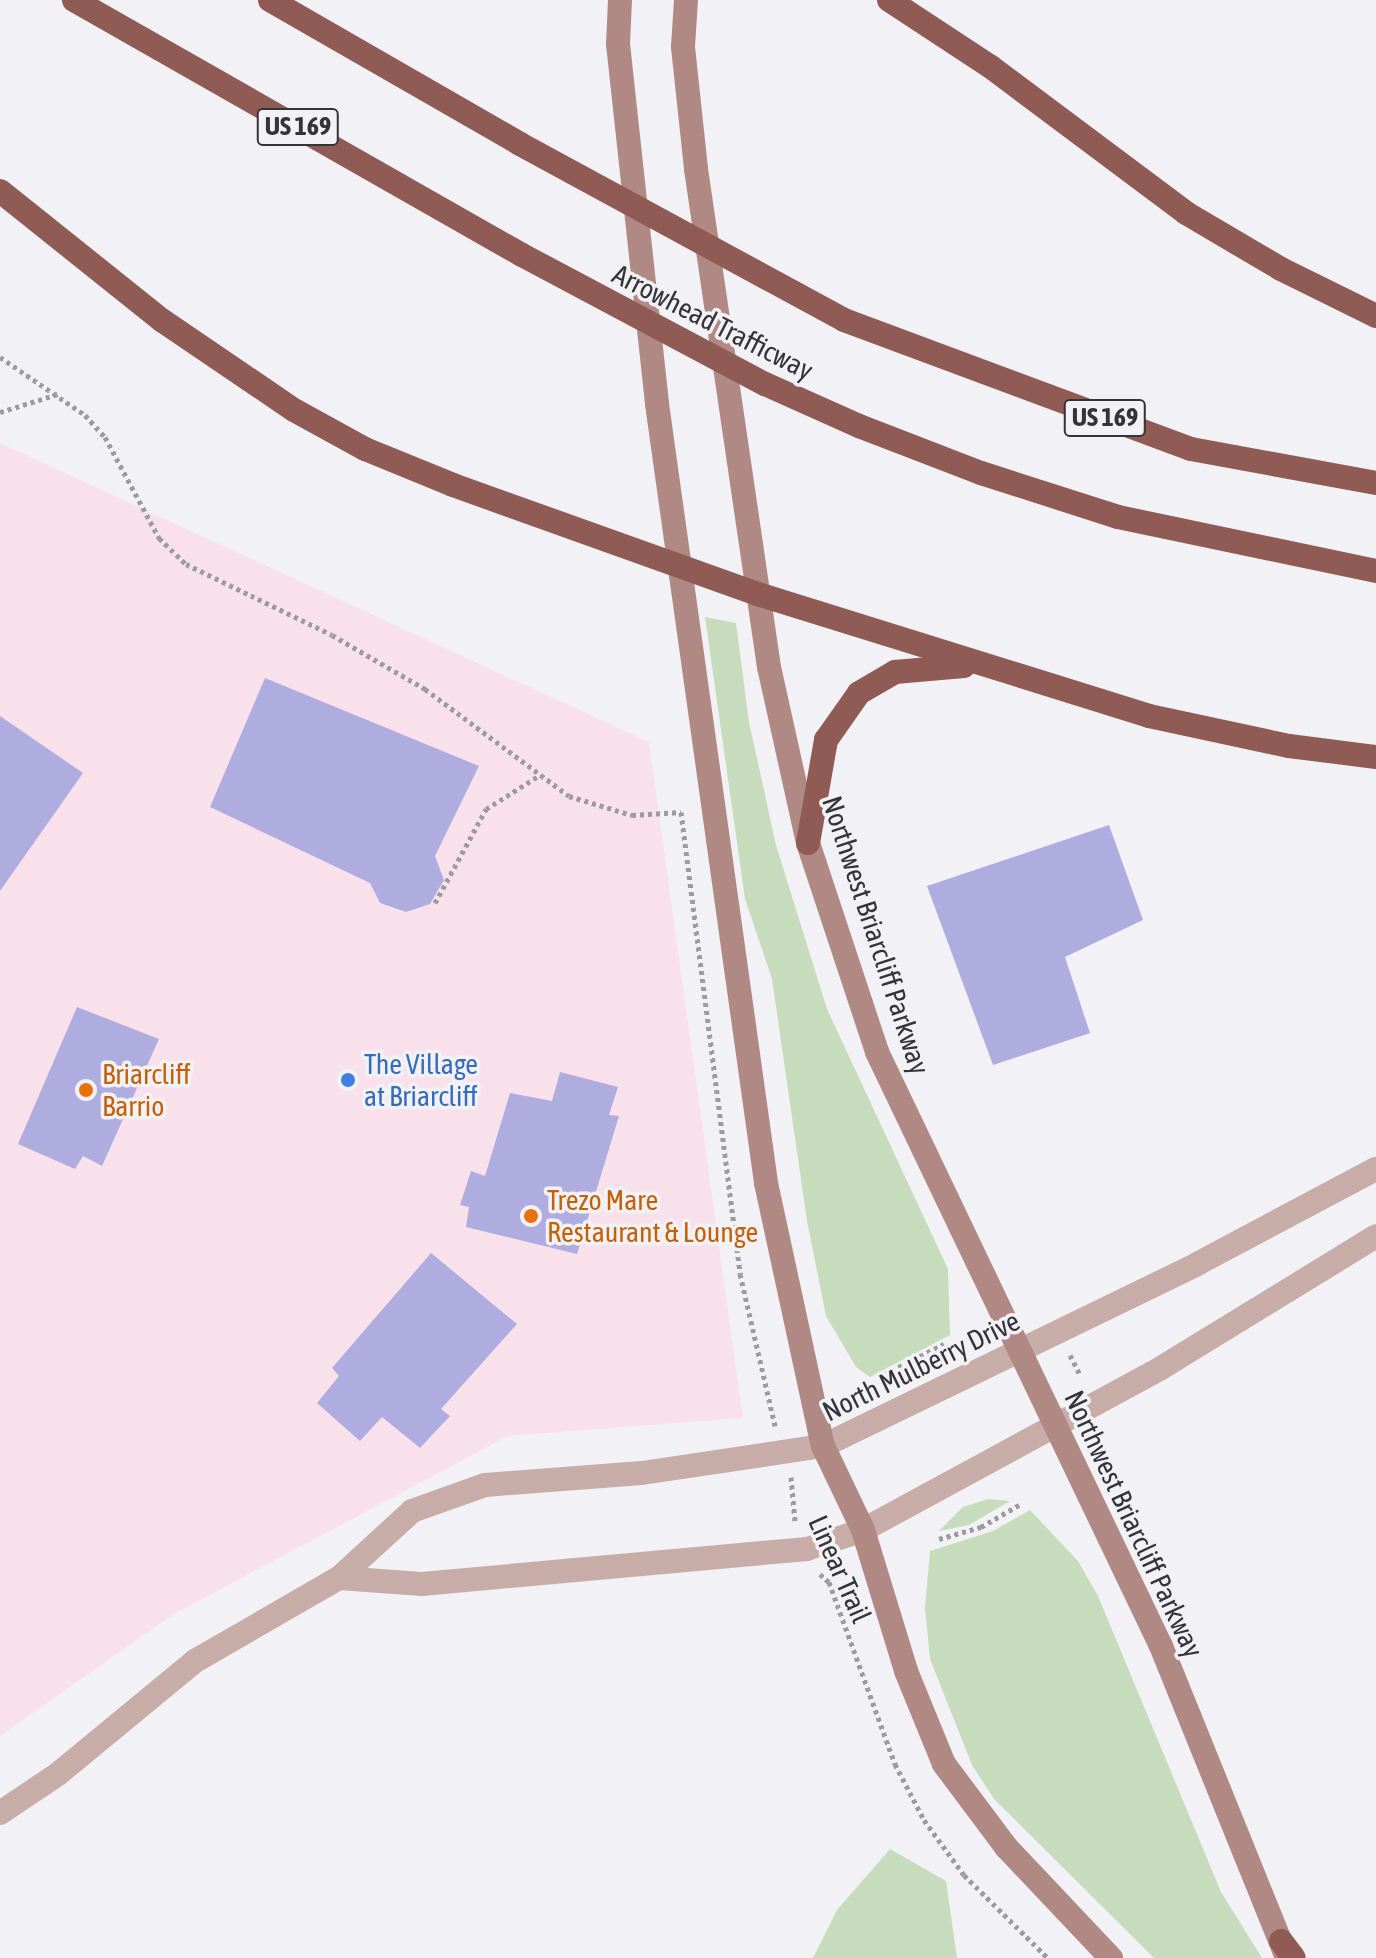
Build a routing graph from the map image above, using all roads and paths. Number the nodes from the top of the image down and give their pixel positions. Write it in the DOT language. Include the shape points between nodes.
graph roads {
  1 [pos="74,0"];
  2 [pos="270,0"];
  3 [pos="620,0"];
  4 [pos="686,0"];
  5 [pos="889,0"];
  6 [pos="0,191"];
  7 [pos="1376,316"];
  8 [pos="0,357"];
  9 [pos="58,394"];
  10 [pos="0,412"];
  11 [pos="1376,483"];
  12 [pos="682,566"];
  13 [pos="1376,571"];
  14 [pos="761,595"];
  15 [pos="982,666"];
  16 [pos="1376,757"];
  17 [pos="540,775"];
  18 [pos="808,843"];
  19 [pos="435,903"];
  20 [pos="1376,1169"];
  21 [pos="1376,1236"];
  22 [pos="944,1344"];
  23 [pos="1068,1350"];
  24 [pos="1018,1352"];
  25 [pos="1080,1375"];
  26 [pos="877,1378"];
  27 [pos="1055,1425"];
  28 [pos="823,1446"];
  29 [pos="782,1451"];
  30 [pos="1019,1505"];
  31 [pos="863,1530"];
  32 [pos="939,1539"];
  33 [pos="807,1549"];
  34 [pos="339,1578"];
  35 [pos="0,1813"];
  36 [pos="1287,1952"];
  37 [pos="1048,1958"];
  38 [pos="1111,1958"];
  1 -- 13 [label="highway, Arrowhead Trafficway / US 169, bridge" via="522,255 765,384 859,426 1118,517"];
  2 -- 11 [label="highway, US 169, bridge" via="520,144 844,320 1191,449"];
  3 -- 12 [label="main road" via="618,44 657,404"];
  4 -- 14 [label="main road, Northwest Briarcliff Parkway" via="683,47 696,169"];
  5 -- 7 [label="highway" via="991,67 1186,213"];
  6 -- 12 [label="highway" via="163,321 294,410 365,449 453,485"];
  8 -- 9 [label="path"];
  9 -- 10 [label="path"];
  9 -- 17 [label="path" via="105,437 171,553 425,689"];
  12 -- 14 [label="highway"];
  12 -- 28 [label="main road" via="766,1183"];
  14 -- 15 [label="highway"];
  14 -- 18 [label="main road, Northwest Briarcliff Parkway" via="769,667"];
  15 -- 16 [label="highway" via="1149,716 1289,746"];
  15 -- 18 [label="highway" via="895,672 859,693 826,740"];
  17 -- 19 [label="path" via="486,809"];
  17 -- 29 [label="path, Linear Trail" via="600,809 632,815 681,812 740,1274"];
  18 -- 24 [label="main road, Northwest Briarcliff Parkway" via="877,1052"];
  20 -- 24 [label="street, North Mulberry Drive"];
  21 -- 27 [label="street" via="1161,1368"];
  22 -- 26 [label="path"];
  23 -- 25 [label="path"];
  24 -- 27 [label="main road, Northwest Briarcliff Parkway"];
  24 -- 28 [label="street, North Mulberry Drive"];
  27 -- 31 [label="street"];
  27 -- 36 [label="main road, Northwest Briarcliff Parkway" via="1161,1646"];
  28 -- 29 [label="street, North Mulberry Drive"];
  28 -- 31 [label="main road"];
  29 -- 33 [label="path, Linear Trail" via="793,1482 793,1517"];
  29 -- 34 [label="street, North Mulberry Drive" via="642,1473 485,1485 412,1511"];
  30 -- 32 [label="path" via="981,1527"];
  31 -- 33 [label="street"];
  31 -- 38 [label="main road" via="906,1671 944,1764 1006,1847"];
  33 -- 34 [label="street" via="422,1584"];
  33 -- 37 [label="path, Linear Trail" via="829,1582 895,1764 924,1820 964,1875"];
  34 -- 35 [label="street, North Mulberry Drive" via="195,1661 58,1774"];
}
